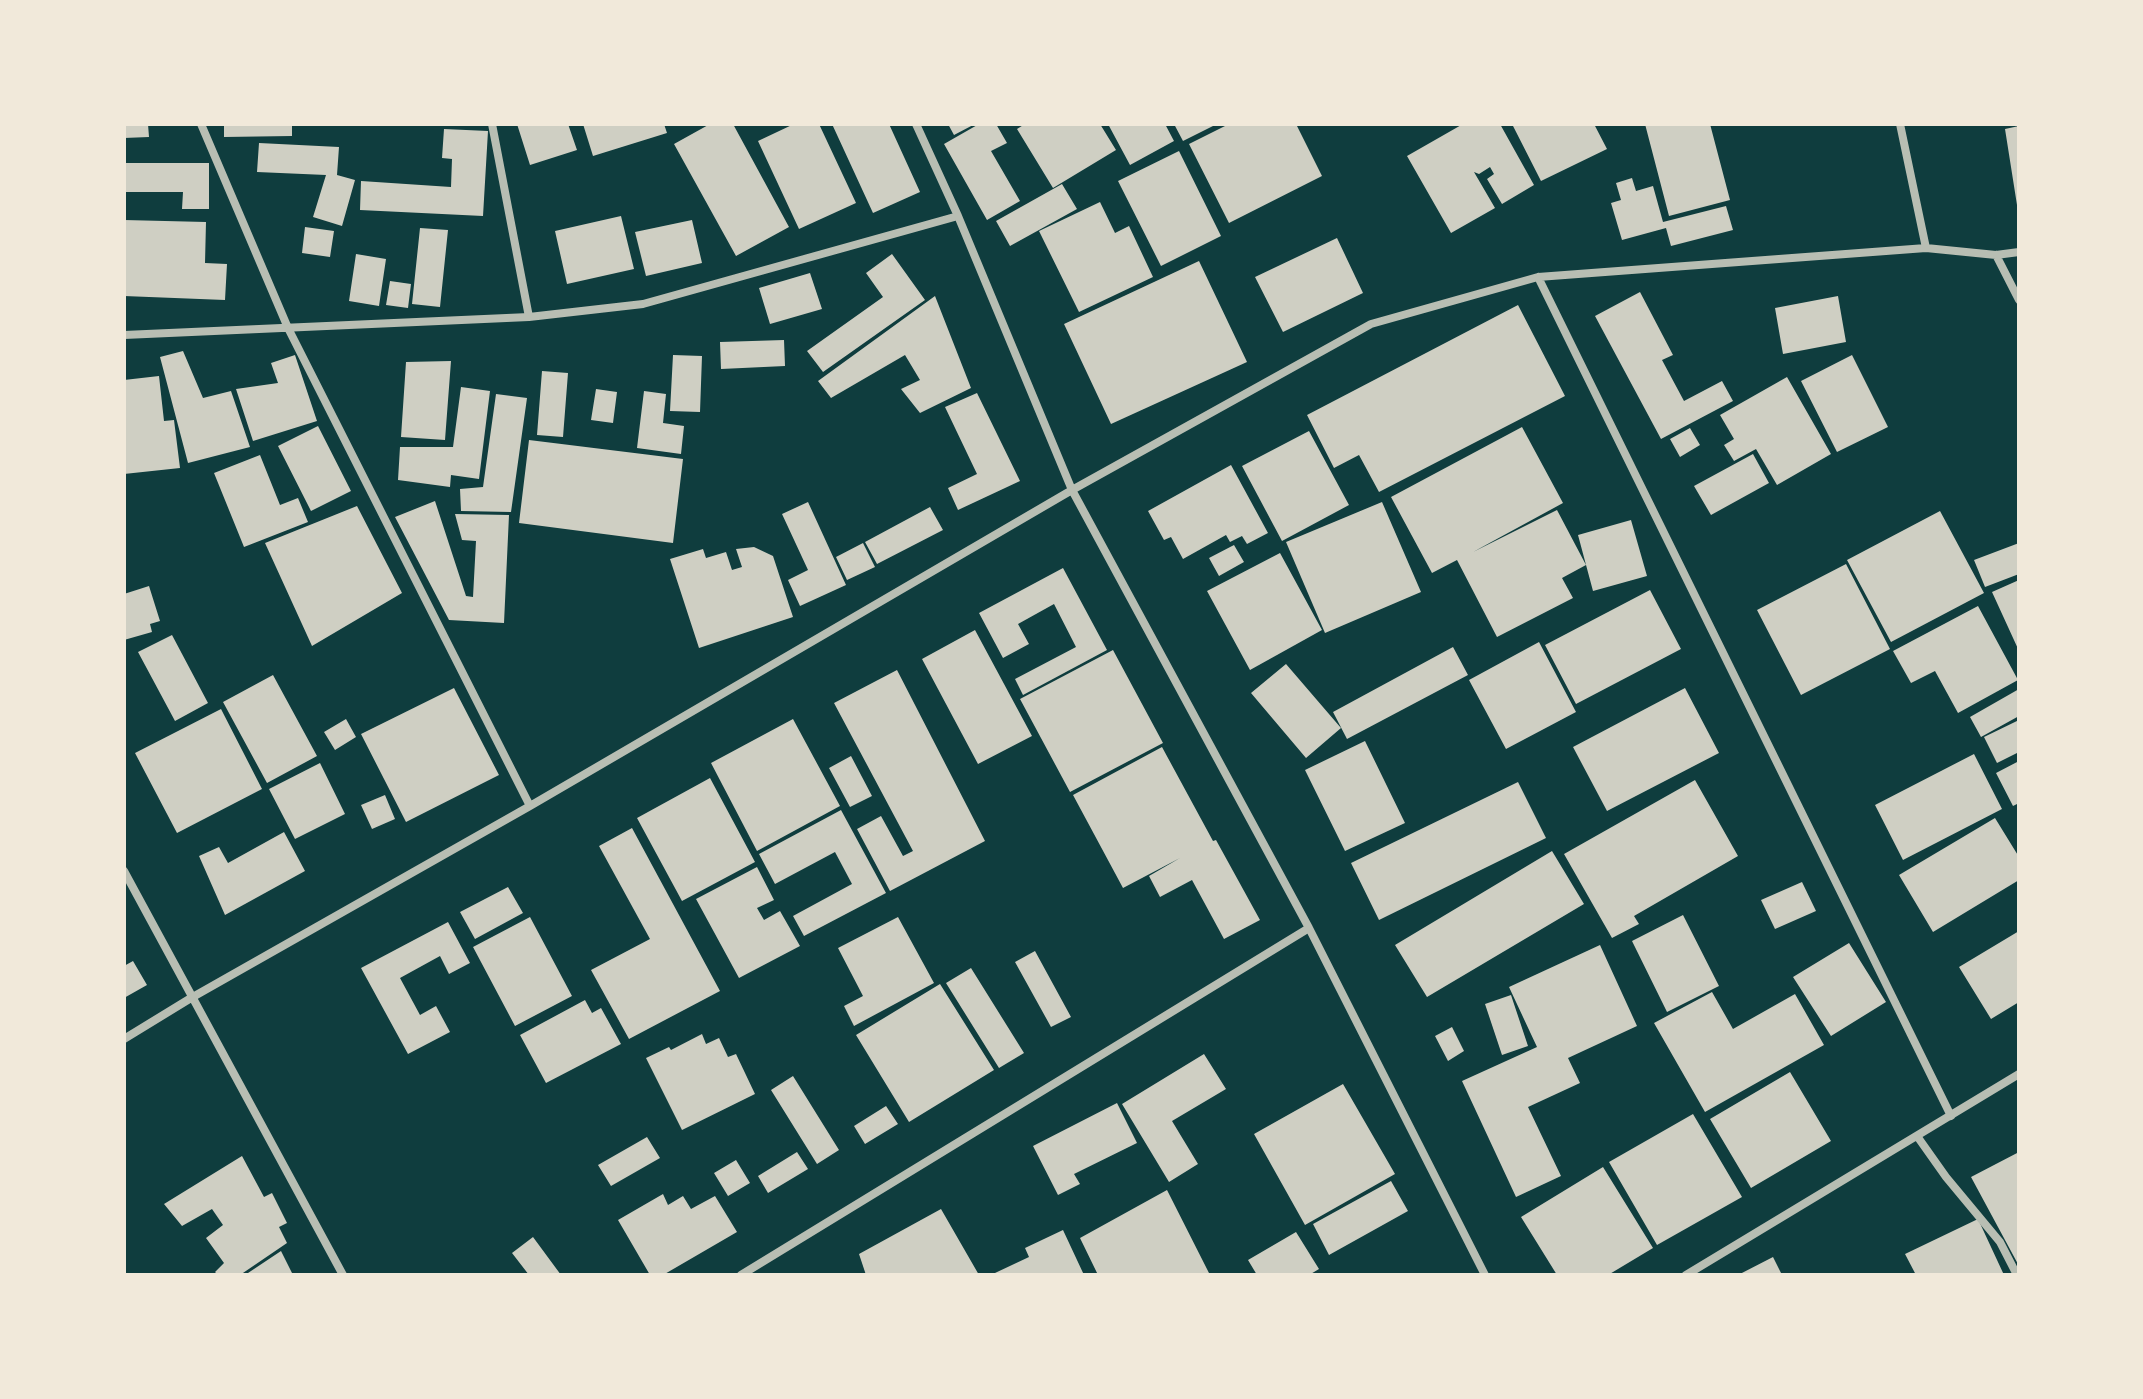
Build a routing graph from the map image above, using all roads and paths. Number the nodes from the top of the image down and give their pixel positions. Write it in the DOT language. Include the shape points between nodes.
graph roads {
  1 [pos="201,124"];
  2 [pos="492,124"];
  3 [pos="916,124"];
  4 [pos="1900,124"];
  5 [pos="958,216"];
  6 [pos="1926,248"];
  7 [pos="2019,252"];
  8 [pos="1996,255"];
  9 [pos="1538,277"];
  10 [pos="2019,300"];
  11 [pos="529,317"];
  12 [pos="288,328"];
  13 [pos="124,335"];
  14 [pos="1072,490"];
  15 [pos="530,806"];
  16 [pos="124,871"];
  17 [pos="1309,928"];
  18 [pos="191,998"];
  19 [pos="124,1039"];
  20 [pos="2019,1074"];
  21 [pos="1951,1116"];
  22 [pos="1917,1136"];
  23 [pos="343,1275"];
  24 [pos="741,1275"];
  25 [pos="1485,1275"];
  26 [pos="1686,1275"];
  27 [pos="2017,1275"];
  1 -- 12 [label="street"];
  2 -- 11 [label="street"];
  3 -- 5 [label="street"];
  4 -- 6 [label="street"];
  5 -- 11 [label="street" via="643,304"];
  5 -- 14 [label="street"];
  6 -- 8 [label="street"];
  6 -- 9 [label="street"];
  7 -- 8 [label="street"];
  8 -- 10 [label="street"];
  9 -- 14 [label="street" via="1371,324"];
  9 -- 21 [label="street"];
  11 -- 12 [label="street"];
  12 -- 13 [label="street"];
  12 -- 15 [label="street"];
  14 -- 15 [label="street"];
  14 -- 17 [label="street"];
  15 -- 18 [label="street"];
  16 -- 18 [label="street"];
  17 -- 24 [label="street"];
  17 -- 25 [label="street"];
  18 -- 19 [label="street"];
  18 -- 23 [label="street"];
  20 -- 21 [label="street"];
  21 -- 22 [label="street"];
  22 -- 26 [label="street"];
  22 -- 27 [label="street" via="2000,1242"];
}
